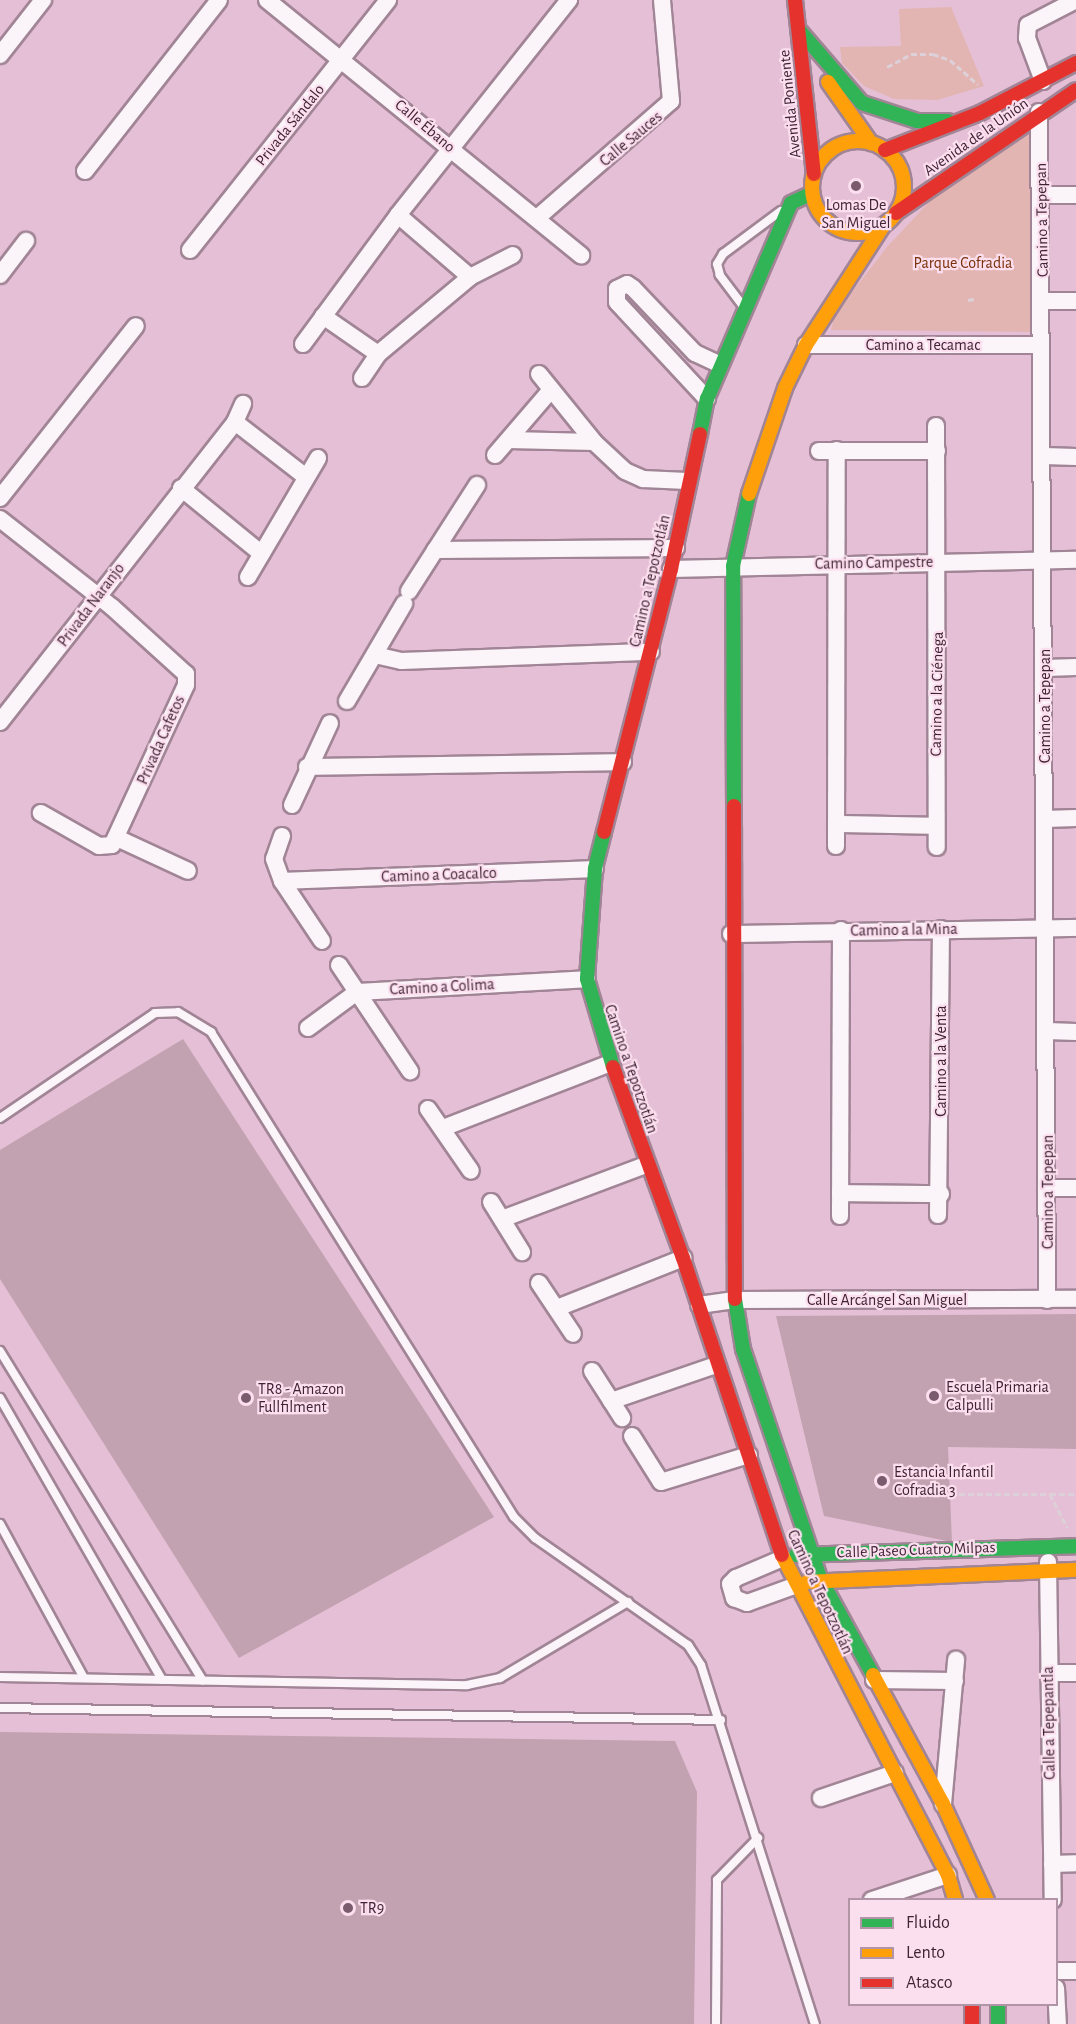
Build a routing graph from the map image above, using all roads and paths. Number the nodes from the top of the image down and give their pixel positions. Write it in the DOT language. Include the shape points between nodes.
graph roads {
  1 [pos="43,0"];
  2 [pos="219,0"];
  3 [pos="267,0"];
  4 [pos="388,0"];
  5 [pos="569,0"];
  6 [pos="662,0"];
  7 [pos="795,0"];
  8 [pos="1076,0"];
  9 [pos="800,31"];
  10 [pos="0,55"];
  11 [pos="342,57"];
  12 [pos="1076,63"];
  13 [pos="887,67"];
  14 [pos="1043,81"];
  15 [pos="978,84"];
  16 [pos="1076,90"];
  17 [pos="1039,112"];
  18 [pos="958,122"];
  19 [pos="872,143"];
  20 [pos="451,147"];
  21 [pos="885,150"];
  22 [pos="85,171"];
  23 [pos="814,174"];
  24 [pos="812,193"];
  25 [pos="1043,195"];
  26 [pos="1076,195"];
  27 [pos="791,203"];
  28 [pos="896,213"];
  29 [pos="398,215"];
  30 [pos="537,218"];
  31 [pos="883,226"];
  32 [pos="26,241"];
  33 [pos="190,250"];
  34 [pos="513,255"];
  35 [pos="581,255"];
  36 [pos="0,275"];
  37 [pos="470,277"];
  38 [pos="975,299"];
  39 [pos="968,300"];
  40 [pos="1043,301"];
  41 [pos="1076,301"];
  42 [pos="745,307"];
  43 [pos="323,316"];
  44 [pos="136,326"];
  45 [pos="303,344"];
  46 [pos="806,345"];
  47 [pos="1040,345"];
  48 [pos="378,354"];
  49 [pos="718,364"];
  50 [pos="539,374"];
  51 [pos="362,378"];
  52 [pos="551,390"];
  53 [pos="707,399"];
  54 [pos="243,404"];
  55 [pos="235,422"];
  56 [pos="936,426"];
  57 [pos="509,440"];
  58 [pos="594,442"];
  59 [pos="837,450"];
  60 [pos="819,451"];
  61 [pos="937,451"];
  62 [pos="495,455"];
  63 [pos="1044,456"];
  64 [pos="1076,457"];
  65 [pos="318,458"];
  66 [pos="306,477"];
  67 [pos="687,481"];
  68 [pos="477,485"];
  69 [pos="181,488"];
  70 [pos="0,498"];
  71 [pos="0,519"];
  72 [pos="676,548"];
  73 [pos="435,550"];
  74 [pos="262,554"];
  75 [pos="1043,560"];
  76 [pos="1076,560"];
  77 [pos="938,562"];
  78 [pos="837,563"];
  79 [pos="733,566"];
  80 [pos="671,568"];
  81 [pos="248,577"];
  82 [pos="99,597"];
  83 [pos="651,652"];
  84 [pos="375,655"];
  85 [pos="1045,668"];
  86 [pos="1076,668"];
  87 [pos="347,701"];
  88 [pos="0,722"];
  89 [pos="330,723"];
  90 [pos="623,762"];
  91 [pos="307,767"];
  92 [pos="292,805"];
  93 [pos="41,813"];
  94 [pos="1076,818"];
  95 [pos="1045,819"];
  96 [pos="836,824"];
  97 [pos="936,826"];
  98 [pos="282,836"];
  99 [pos="114,841"];
  100 [pos="836,846"];
  101 [pos="937,847"];
  102 [pos="595,869"];
  103 [pos="188,871"];
  104 [pos="282,881"];
  105 [pos="1046,928"];
  106 [pos="1076,928"];
  107 [pos="941,929"];
  108 [pos="841,930"];
  109 [pos="731,934"];
  110 [pos="322,941"];
  111 [pos="339,965"];
  112 [pos="587,979"];
  113 [pos="357,992"];
  114 [pos="308,1028"];
  115 [pos="1047,1031"];
  116 [pos="1076,1032"];
  117 [pos="611,1063"];
  118 [pos="411,1071"];
  119 [pos="428,1109"];
  120 [pos="0,1118"];
  121 [pos="443,1128"];
  122 [pos="646,1165"];
  123 [pos="471,1171"];
  124 [pos="1048,1188"];
  125 [pos="1076,1188"];
  126 [pos="840,1193"];
  127 [pos="941,1194"];
  128 [pos="491,1202"];
  129 [pos="840,1215"];
  130 [pos="938,1215"];
  131 [pos="502,1219"];
  132 [pos="522,1252"];
  133 [pos="683,1258"];
  134 [pos="539,1283"];
  135 [pos="1076,1299"];
  136 [pos="735,1300"];
  137 [pos="1047,1300"];
  138 [pos="699,1305"];
  139 [pos="557,1308"];
  140 [pos="573,1334"];
  141 [pos="0,1351"];
  142 [pos="716,1365"];
  143 [pos="592,1371"];
  144 [pos="0,1398"];
  145 [pos="611,1401"];
  146 [pos="622,1418"];
  147 [pos="632,1436"];
  148 [pos="749,1455"];
  149 [pos="959,1494"];
  150 [pos="1050,1494"];
  151 [pos="1076,1494"];
  152 [pos="0,1524"];
  153 [pos="1049,1546"];
  154 [pos="1076,1546"];
  155 [pos="810,1553"];
  156 [pos="783,1558"];
  157 [pos="1048,1569"];
  158 [pos="1076,1570"];
  159 [pos="820,1578"];
  160 [pos="797,1585"];
  161 [pos="628,1602"];
  162 [pos="956,1660"];
  163 [pos="1049,1673"];
  164 [pos="1076,1673"];
  165 [pos="0,1677"];
  166 [pos="84,1678"];
  167 [pos="162,1680"];
  168 [pos="874,1680"];
  169 [pos="203,1681"];
  170 [pos="955,1681"];
  171 [pos="0,1708"];
  172 [pos="721,1720"];
  173 [pos="895,1773"];
  174 [pos="821,1798"];
  175 [pos="943,1804"];
  176 [pos="758,1838"];
  177 [pos="1076,1863"];
  178 [pos="1052,1864"];
  179 [pos="948,1875"];
  180 [pos="875,1898"];
  181 [pos="956,1898"];
  182 [pos="987,1898"];
  183 [pos="1053,1898"];
  184 [pos="1058,1971"];
  185 [pos="1076,1971"];
  186 [pos="972,2006"];
  187 [pos="998,2006"];
  188 [pos="1057,2006"];
  189 [pos="716,2024"];
  190 [pos="815,2024"];
  191 [pos="972,2024"];
  192 [pos="998,2024"];
  193 [pos="1058,2024"];
  1 -- 10 [label="street"];
  2 -- 22 [label="street"];
  3 -- 11 [label="street, Calle Ébano"];
  4 -- 11 [label="street, Privada Sándalo"];
  5 -- 20 [label="street"];
  6 -- 30 [label="street, Calle Sauces" via="672,101"];
  7 -- 9 [label="main road, Avenida Poniente"];
  8 -- 14 [label="street" via="1028,25 1027,38"];
  9 -- 18 [label="main road" via="862,104 917,121"];
  9 -- 19 [label="main road, Avenida Poniente" via="850,117"];
  9 -- 23 [label="main road, Avenida Poniente"];
  11 -- 20 [label="street, Calle Ébano"];
  11 -- 33 [label="street, Privada Sándalo"];
  12 -- 14 [label="main road, Avenida de la Unión"];
  13 -- 15 [label="path" via="911,54 933,54 950,60"];
  14 -- 18 [label="main road, Avenida de la Unión"];
  16 -- 17 [label="main road, Avenida de la Unión"];
  17 -- 25 [label="street, Camino a Tepepan"];
  17 -- 28 [label="main road, Avenida de la Unión"];
  18 -- 21 [label="main road, Avenida de la Unión"];
  19 -- 21 [label="main road"];
  19 -- 23 [label="main road" via="857,141 830,151"];
  20 -- 29 [label="street"];
  20 -- 30 [label="street, Calle Ébano"];
  21 -- 28 [label="main road" via="895,159 904,186"];
  23 -- 24 [label="main road"];
  24 -- 27 [label="main road"];
  24 -- 31 [label="main road" via="826,220 839,229 869,232"];
  25 -- 26 [label="street"];
  25 -- 40 [label="street, Camino a Tepepan"];
  27 -- 42 [label="main road, Camino a Tepotzotlán"];
  27 -- 42 [label="lane" via="723,254 717,264 720,275"];
  28 -- 31 [label="main road"];
  29 -- 37 [label="street"];
  29 -- 43 [label="street"];
  30 -- 35 [label="street, Calle Ébano"];
  31 -- 46 [label="main road, Camino a Tepotzotlán"];
  32 -- 36 [label="street"];
  34 -- 37 [label="street"];
  37 -- 48 [label="street"];
  38 -- 39 [label="path"];
  40 -- 41 [label="street"];
  40 -- 47 [label="street, Camino a Tepepan"];
  42 -- 49 [label="main road, Camino a Tepotzotlán"];
  43 -- 45 [label="street"];
  43 -- 48 [label="street"];
  44 -- 70 [label="street"];
  46 -- 47 [label="street, Camino a Tecamac"];
  46 -- 79 [label="main road, Camino a Tepotzotlán" via="762,445 743,511"];
  47 -- 63 [label="street, Camino a Tepepan"];
  48 -- 51 [label="street"];
  49 -- 53 [label="main road, Camino a Tepotzotlán"];
  49 -- 53 [label="street" via="695,352 633,288 627,284 617,289 617,302"];
  50 -- 52 [label="street"];
  52 -- 57 [label="street"];
  52 -- 58 [label="street"];
  53 -- 67 [label="main road, Camino a Tepotzotlán"];
  54 -- 55 [label="street, Privada Naranjo"];
  55 -- 66 [label="street"];
  55 -- 69 [label="street, Privada Naranjo"];
  56 -- 61 [label="street, Camino a la Ciénega"];
  57 -- 58 [label="street"];
  57 -- 62 [label="street"];
  58 -- 67 [label="street" via="633,476"];
  59 -- 60 [label="street"];
  59 -- 61 [label="street"];
  59 -- 78 [label="street"];
  61 -- 77 [label="street, Camino a la Ciénega"];
  63 -- 64 [label="street"];
  63 -- 75 [label="street, Camino a Tepepan"];
  65 -- 66 [label="street"];
  66 -- 74 [label="street"];
  67 -- 72 [label="main road, Camino a Tepotzotlán"];
  68 -- 73 [label="street"];
  69 -- 74 [label="street"];
  69 -- 82 [label="street, Privada Naranjo"];
  71 -- 82 [label="street"];
  72 -- 73 [label="street"];
  72 -- 80 [label="main road, Camino a Tepotzotlán"];
  73 -- 84 [label="street"];
  74 -- 81 [label="street"];
  75 -- 76 [label="street, Camino Campestre"];
  75 -- 77 [label="street, Camino Campestre"];
  75 -- 85 [label="street, Camino a Tepepan"];
  77 -- 78 [label="street, Camino Campestre"];
  77 -- 97 [label="street, Camino a la Ciénega"];
  78 -- 79 [label="street, Camino Campestre"];
  78 -- 96 [label="street"];
  79 -- 80 [label="street, Camino Campestre"];
  79 -- 109 [label="main road, Camino a Tepotzotlán"];
  80 -- 83 [label="main road, Camino a Tepotzotlán"];
  82 -- 88 [label="street, Privada Naranjo"];
  82 -- 99 [label="street, Privada Cafetos" via="186,674 186,685"];
  83 -- 84 [label="street" via="401,661"];
  83 -- 90 [label="main road, Camino a Tepotzotlán"];
  84 -- 87 [label="street"];
  85 -- 86 [label="street"];
  85 -- 95 [label="street, Camino a Tepepan"];
  89 -- 91 [label="street"];
  90 -- 91 [label="street"];
  90 -- 102 [label="main road, Camino a Tepotzotlán"];
  91 -- 92 [label="street"];
  93 -- 99 [label="street" via="99,846"];
  94 -- 95 [label="street"];
  95 -- 105 [label="street, Camino a Tepepan"];
  96 -- 97 [label="street"];
  96 -- 100 [label="street"];
  97 -- 101 [label="street, Camino a la Ciénega"];
  98 -- 104 [label="street" via="274,859"];
  99 -- 103 [label="street"];
  102 -- 104 [label="street, Camino a Coacalco"];
  102 -- 112 [label="main road, Camino a Tepotzotlán"];
  104 -- 110 [label="street"];
  105 -- 106 [label="street, Camino a la Mina"];
  105 -- 107 [label="street, Camino a la Mina"];
  105 -- 115 [label="street, Camino a Tepepan"];
  107 -- 108 [label="street, Camino a la Mina"];
  107 -- 127 [label="street, Camino a la Venta"];
  108 -- 109 [label="street, Camino a la Mina"];
  108 -- 126 [label="street"];
  109 -- 136 [label="main road, Camino a Tepotzotlán"];
  111 -- 113 [label="street"];
  112 -- 113 [label="street, Camino a Colima"];
  112 -- 117 [label="main road, Camino a Tepotzotlán"];
  113 -- 114 [label="street"];
  113 -- 118 [label="street"];
  115 -- 116 [label="street"];
  115 -- 124 [label="street, Camino a Tepepan"];
  117 -- 121 [label="street"];
  117 -- 122 [label="main road, Camino a Tepotzotlán"];
  119 -- 121 [label="street"];
  120 -- 161 [label="lane" via="155,1013 178,1012 211,1032 514,1517 535,1538"];
  121 -- 123 [label="street"];
  122 -- 131 [label="street"];
  122 -- 133 [label="main road, Camino a Tepotzotlán"];
  124 -- 125 [label="street"];
  124 -- 137 [label="street, Camino a Tepepan"];
  126 -- 127 [label="street"];
  126 -- 129 [label="street"];
  127 -- 130 [label="street, Camino a la Venta"];
  128 -- 131 [label="street"];
  131 -- 132 [label="street"];
  133 -- 138 [label="main road, Camino a Tepotzotlán"];
  133 -- 139 [label="street"];
  134 -- 139 [label="street"];
  135 -- 137 [label="street, Calle Arcángel San Miguel"];
  136 -- 137 [label="street, Calle Arcángel San Miguel"];
  136 -- 138 [label="street, Calle Arcángel San Miguel"];
  136 -- 155 [label="main road, Camino a Tepotzotlán" via="747,1360"];
  138 -- 142 [label="main road, Camino a Tepotzotlán"];
  139 -- 140 [label="street"];
  141 -- 169 [label="lane"];
  142 -- 145 [label="street"];
  142 -- 148 [label="main road, Camino a Tepotzotlán"];
  143 -- 145 [label="street"];
  144 -- 167 [label="lane"];
  145 -- 146 [label="street"];
  147 -- 148 [label="street" via="661,1482"];
  148 -- 156 [label="main road, Camino a Tepotzotlán"];
  149 -- 150 [label="path"];
  150 -- 151 [label="path"];
  150 -- 154 [label="path"];
  152 -- 166 [label="lane"];
  153 -- 154 [label="main road, Calle Paseo Cuatro Milpas"];
  153 -- 155 [label="main road, Calle Paseo Cuatro Milpas"];
  153 -- 157 [label="street, Calle a Tepepantla"];
  155 -- 156 [label="main road, Calle Paseo Cuatro Milpas"];
  155 -- 159 [label="main road, Camino a Tepotzotlán"];
  156 -- 160 [label="main road, Camino a Tepotzotlán"];
  156 -- 160 [label="street, Calle Paseo Cuatro Milpas" via="736,1578 730,1584 734,1599 747,1604"];
  157 -- 158 [label="main road, Calle Paseo Cuatro Milpas"];
  157 -- 159 [label="main road, Calle Paseo Cuatro Milpas"];
  157 -- 163 [label="street, Calle a Tepepantla"];
  159 -- 160 [label="main road, Calle Paseo Cuatro Milpas"];
  159 -- 168 [label="main road, Camino a Tepotzotlán"];
  160 -- 173 [label="main road, Camino a Tepotzotlán"];
  161 -- 169 [label="lane" via="500,1678 467,1685"];
  161 -- 172 [label="lane" via="688,1645"];
  162 -- 170 [label="street"];
  163 -- 164 [label="street"];
  163 -- 178 [label="street, Calle a Tepepantla"];
  165 -- 166 [label="lane"];
  166 -- 167 [label="lane"];
  167 -- 169 [label="lane"];
  168 -- 170 [label="street"];
  168 -- 175 [label="main road, Camino a Tepotzotlán"];
  170 -- 175 [label="street"];
  171 -- 172 [label="lane"];
  172 -- 176 [label="lane"];
  173 -- 174 [label="street"];
  173 -- 179 [label="main road, Camino a Tepotzotlán"];
  175 -- 182 [label="main road, Camino a Tepotzotlán"];
  176 -- 189 [label="lane" via="717,1880"];
  176 -- 190 [label="lane"];
  177 -- 178 [label="street"];
  178 -- 183 [label="street, Calle a Tepepantla"];
  179 -- 180 [label="street"];
  179 -- 181 [label="main road, Camino a Tepotzotlán"];
  184 -- 185 [label="street"];
  186 -- 191 [label="main road"];
  187 -- 192 [label="main road"];
  188 -- 193 [label="street"];
}
